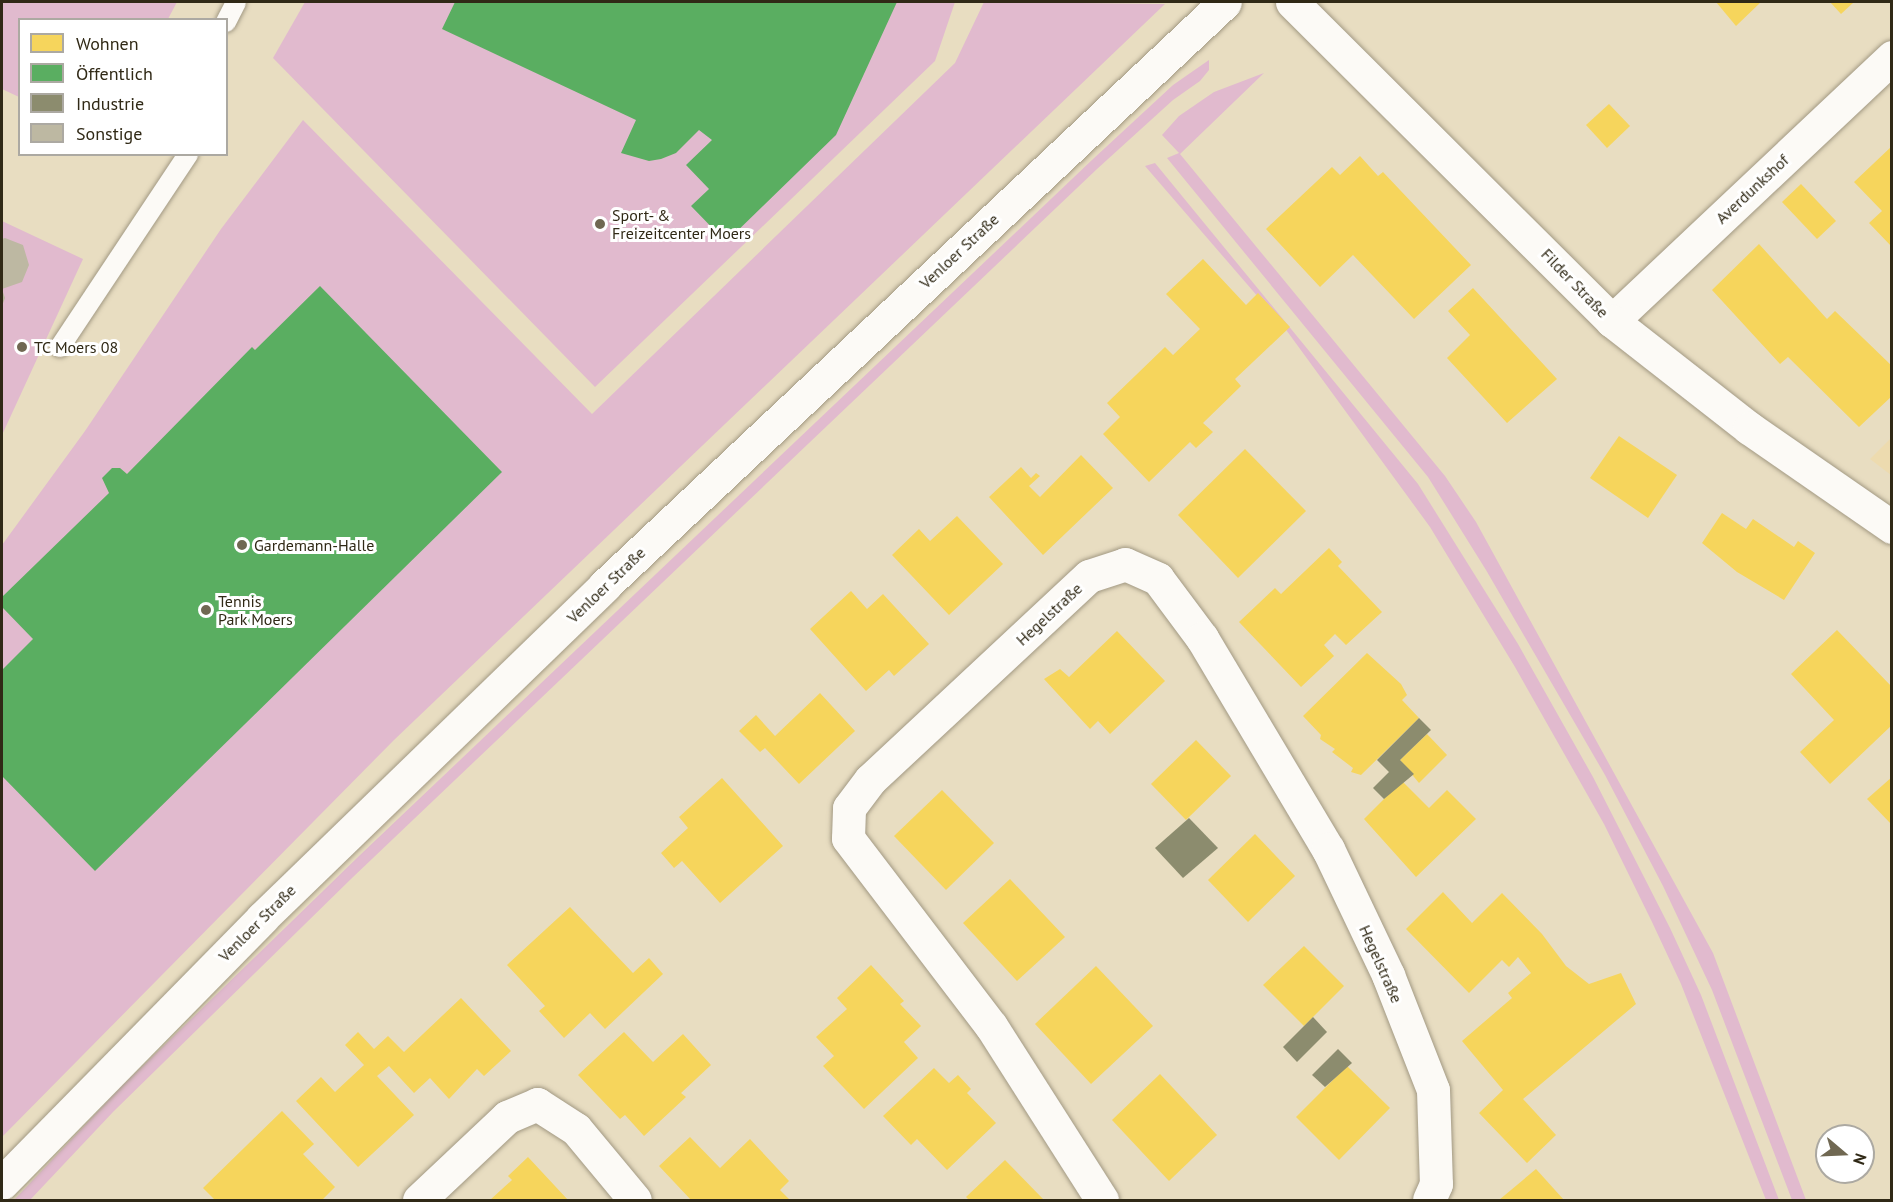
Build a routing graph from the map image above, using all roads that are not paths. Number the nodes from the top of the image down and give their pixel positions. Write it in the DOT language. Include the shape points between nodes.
graph roads {
  1 [pos="236,2"];
  2 [pos="1225,2"];
  3 [pos="1292,2"];
  4 [pos="228,18"];
  5 [pos="1892,57"];
  6 [pos="187,156"];
  7 [pos="1612,321"];
  8 [pos="60,347"];
  9 [pos="1892,527"];
  10 [pos="2,1183"];
  11 [pos="419,1200"];
  12 [pos="635,1200"];
  13 [pos="1102,1200"];
  14 [pos="1429,1200"];
  1 -- 4 [label="lane"];
  2 -- 10 [label="street, Venloer Straße" via="579,611 262,918"];
  3 -- 7 [label="street, Filder Straße"];
  5 -- 7 [label="street, Averdunkshof"];
  6 -- 8 [label="lane"];
  7 -- 9 [label="street, Filder Straße" via="1749,429"];
  11 -- 12 [label="street" via="507,1117 537,1104 576,1129"];
  13 -- 14 [label="street, Hegelstraße" via="992,1026 848,838 849,808 870,780 1089,576 1125,564 1158,579 1203,638 1328,849 1388,975 1433,1090 1436,1184"];
}
